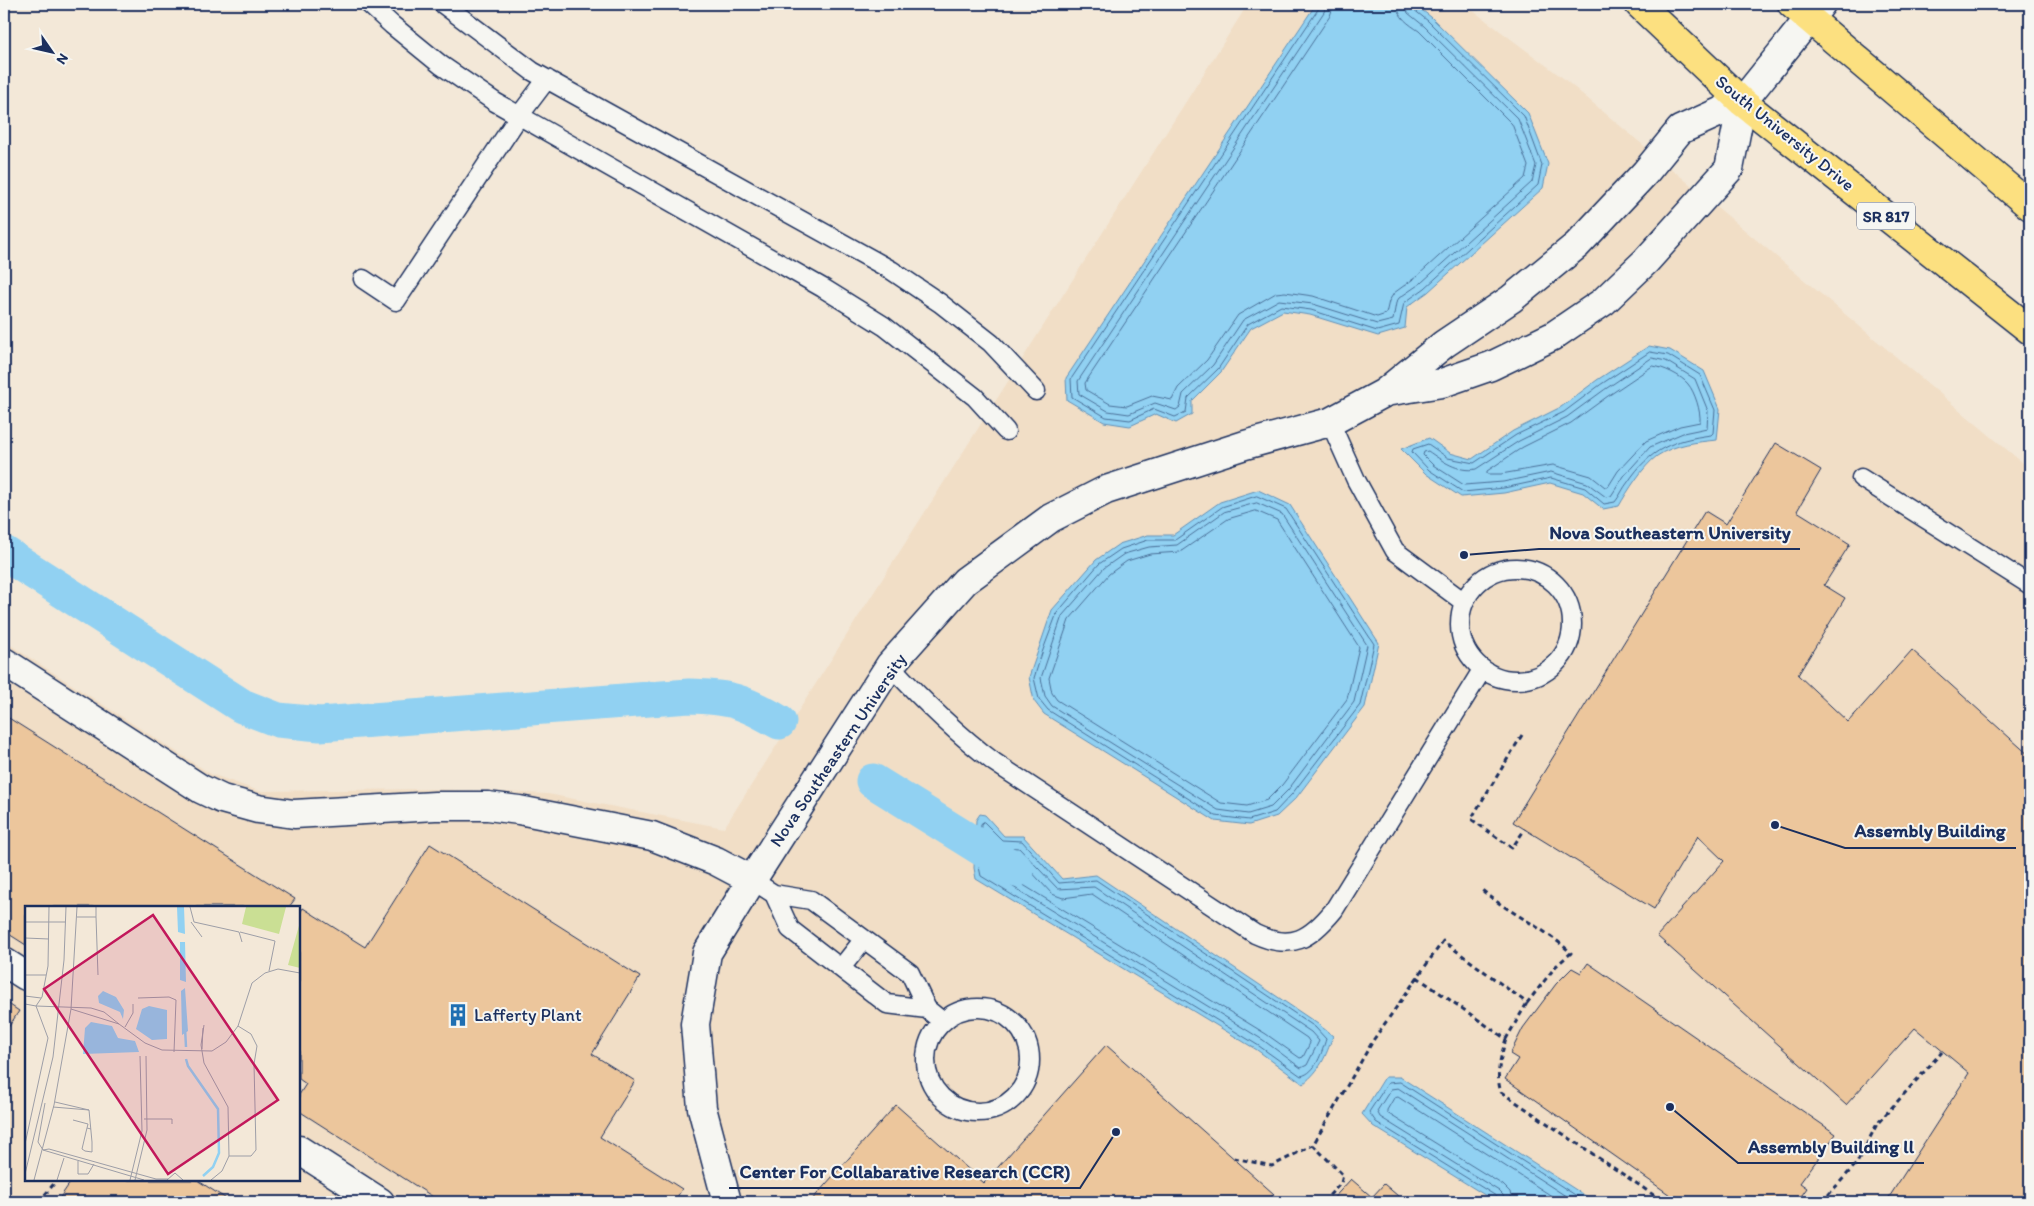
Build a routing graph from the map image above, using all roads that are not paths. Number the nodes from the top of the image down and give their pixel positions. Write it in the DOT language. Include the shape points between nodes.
graph roads {
  1 [pos="369,4"];
  2 [pos="443,4"];
  3 [pos="1639,4"];
  4 [pos="1807,9"];
  5 [pos="547,79"];
  6 [pos="1742,102"];
  7 [pos="519,116"];
  8 [pos="2030,206"];
  9 [pos="363,279"];
  10 [pos="2030,330"];
  11 [pos="1036,390"];
  12 [pos="1384,393"];
  13 [pos="1330,422"];
  14 [pos="1006,431"];
  15 [pos="1861,478"];
  16 [pos="2030,585"];
  17 [pos="1464,602"];
  18 [pos="4,662"];
  19 [pos="890,666"];
  20 [pos="1482,670"];
  21 [pos="763,887"];
  22 [pos="864,939"];
  23 [pos="4,962"];
  24 [pos="841,968"];
  25 [pos="25,975"];
  26 [pos="927,1009"];
  27 [pos="943,1022"];
  28 [pos="300,1151"];
  29 [pos="380,1202"];
  30 [pos="727,1202"];
  1 -- 7 [label="lane" via="441,65"];
  2 -- 5 [label="lane"];
  3 -- 6 [label="main road, South University Drive / SR 817"];
  4 -- 6 [label="street"];
  4 -- 8 [label="main road"];
  5 -- 7 [label="lane"];
  5 -- 11 [label="lane" via="891,270 991,343"];
  6 -- 10 [label="main road, South University Drive / SR 817"];
  6 -- 12 [label="street, Nova Southeastern University" via="1680,130 1577,245 1511,299 1444,344"];
  6 -- 12 [label="street, Nova Southeastern University" via="1729,169 1646,262 1603,302 1553,336 1492,366 1442,383"];
  7 -- 9 [label="lane" via="396,301"];
  7 -- 14 [label="lane" via="884,326 975,397"];
  12 -- 13 [label="street, Nova Southeastern University"];
  13 -- 17 [label="lane" via="1356,480 1395,551"];
  13 -- 19 [label="street, Nova Southeastern University" via="1245,445 1106,490 1051,518 965,581"];
  15 -- 16 [label="lane"];
  17 -- 20 [label="lane" via="1459,620 1461,639 1469,656"];
  17 -- 20 [label="lane" via="1474,586 1488,574 1505,568 1524,568 1542,573 1557,584 1568,600 1571,636 1564,654 1552,668 1536,677 1517,680 1499,678"];
  18 -- 21 [label="street" via="201,789 222,799 294,814 436,806 488,806 519,810 652,836 716,860"];
  19 -- 20 [label="lane" via="994,762 1271,942 1302,938 1318,929 1334,910"];
  19 -- 21 [label="street, Nova Southeastern University"];
  21 -- 22 [label="lane" via="811,900"];
  21 -- 24 [label="lane" via="790,929"];
  21 -- 30 [label="street, Nova Southeastern University" via="707,954 695,1024 702,1108"];
  22 -- 24 [label="lane"];
  22 -- 26 [label="lane" via="910,972"];
  23 -- 25 [label="street"];
  24 -- 26 [label="lane" via="887,1004"];
  26 -- 27 [label="lane"];
  27 -- 27 [label="lane" via="928,1046 925,1062 937,1094 965,1112 982,1113 1013,1100 1024,1086 1030,1070 1030,1052 1014,1021 999,1011 981,1008 963,1010"];
  28 -- 29 [label="street"];
}
